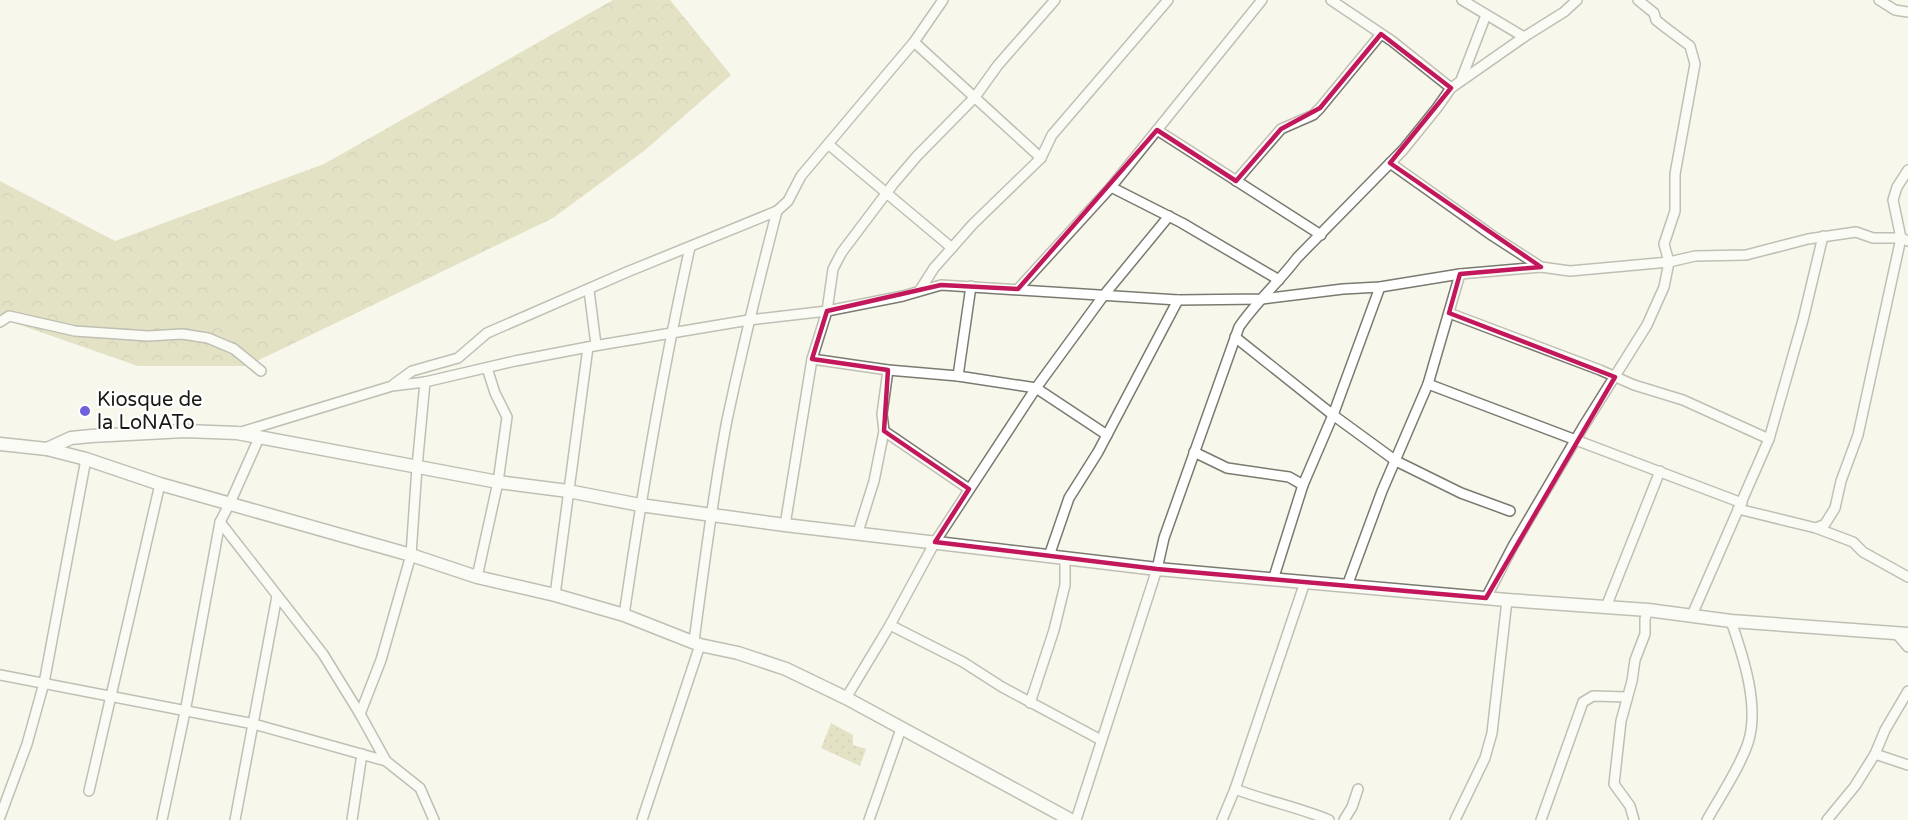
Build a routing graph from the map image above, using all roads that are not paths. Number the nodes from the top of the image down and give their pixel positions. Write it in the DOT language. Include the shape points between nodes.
graph roads {
  1 [pos="943,0"];
  2 [pos="1055,0"];
  3 [pos="1168,0"];
  4 [pos="1262,0"];
  5 [pos="1332,0"];
  6 [pos="1462,0"];
  7 [pos="1577,0"];
  8 [pos="1638,0"];
  9 [pos="1879,0"];
  10 [pos="1908,12"];
  11 [pos="1486,15"];
  12 [pos="1382,34"];
  13 [pos="1524,37"];
  14 [pos="914,42"];
  15 [pos="1461,81"];
  16 [pos="1451,88"];
  17 [pos="975,97"];
  18 [pos="1157,130"];
  19 [pos="828,144"];
  20 [pos="1041,158"];
  21 [pos="1390,163"];
  22 [pos="1908,170"];
  23 [pos="1236,182"];
  24 [pos="1111,187"];
  25 [pos="886,193"];
  26 [pos="777,211"];
  27 [pos="1169,216"];
  28 [pos="1321,235"];
  29 [pos="1823,236"];
  30 [pos="1904,240"];
  31 [pos="690,247"];
  32 [pos="952,248"];
  33 [pos="1669,262"];
  34 [pos="1541,267"];
  35 [pos="1460,274"];
  36 [pos="1279,280"];
  37 [pos="972,286"];
  38 [pos="1380,287"];
  39 [pos="1018,289"];
  40 [pos="588,290"];
  41 [pos="920,290"];
  42 [pos="1104,295"];
  43 [pos="1262,299"];
  44 [pos="1178,300"];
  45 [pos="827,311"];
  46 [pos="1449,313"];
  47 [pos="749,320"];
  48 [pos="0,321"];
  49 [pos="671,333"];
  50 [pos="1235,337"];
  51 [pos="592,346"];
  52 [pos="812,359"];
  53 [pos="487,368"];
  54 [pos="261,370"];
  55 [pos="888,370"];
  56 [pos="958,376"];
  57 [pos="1615,377"];
  58 [pos="425,382"];
  59 [pos="1428,384"];
  60 [pos="392,386"];
  61 [pos="1036,387"];
  62 [pos="1333,415"];
  63 [pos="884,431"];
  64 [pos="237,433"];
  65 [pos="1107,435"];
  66 [pos="259,438"];
  67 [pos="1576,438"];
  68 [pos="1769,439"];
  69 [pos="0,444"];
  70 [pos="47,449"];
  71 [pos="1194,452"];
  72 [pos="86,459"];
  73 [pos="1396,461"];
  74 [pos="417,467"];
  75 [pos="1660,471"];
  76 [pos="498,482"];
  77 [pos="160,484"];
  78 [pos="1303,485"];
  79 [pos="969,489"];
  80 [pos="568,491"];
  81 [pos="230,503"];
  82 [pos="640,505"];
  83 [pos="1740,506"];
  84 [pos="1510,511"];
  85 [pos="711,514"];
  86 [pos="220,522"];
  87 [pos="785,525"];
  88 [pos="1816,528"];
  89 [pos="858,532"];
  90 [pos="935,542"];
  91 [pos="411,555"];
  92 [pos="1049,556"];
  93 [pos="1065,557"];
  94 [pos="1157,568"];
  95 [pos="477,577"];
  96 [pos="1908,577"];
  97 [pos="1273,580"];
  98 [pos="1305,582"];
  99 [pos="1347,586"];
  100 [pos="555,595"];
  101 [pos="277,596"];
  102 [pos="1485,598"];
  103 [pos="1507,600"];
  104 [pos="1606,607"];
  105 [pos="1648,610"];
  106 [pos="624,615"];
  107 [pos="1692,615"];
  108 [pos="1731,621"];
  109 [pos="890,625"];
  110 [pos="1902,633"];
  111 [pos="697,643"];
  112 [pos="1908,647"];
  113 [pos="0,675"];
  114 [pos="44,683"];
  115 [pos="1908,691"];
  116 [pos="111,696"];
  117 [pos="1627,697"];
  118 [pos="846,698"];
  119 [pos="1029,702"];
  120 [pos="185,712"];
  121 [pos="360,714"];
  122 [pos="254,724"];
  123 [pos="902,729"];
  124 [pos="1101,740"];
  125 [pos="362,754"];
  126 [pos="1875,754"];
  127 [pos="386,761"];
  128 [pos="1908,765"];
  129 [pos="1235,789"];
  130 [pos="1358,789"];
  131 [pos="89,791"];
  132 [pos="0,817"];
  133 [pos="162,820"];
  134 [pos="235,820"];
  135 [pos="352,820"];
  136 [pos="434,820"];
  137 [pos="642,820"];
  138 [pos="869,820"];
  139 [pos="1071,820"];
  140 [pos="1076,820"];
  141 [pos="1222,820"];
  142 [pos="1329,820"];
  143 [pos="1344,820"];
  144 [pos="1455,820"];
  145 [pos="1541,820"];
  146 [pos="1634,820"];
  147 [pos="1707,820"];
  148 [pos="1827,820"];
  1 -- 14 [label="street"];
  2 -- 17 [label="street"];
  3 -- 20 [label="street" via="1052,135"];
  4 -- 18 [label="street"];
  5 -- 12 [label="street"];
  6 -- 11 [label="street"];
  7 -- 13 [label="street"];
  8 -- 33 [label="street" via="1656,20 1690,46 1695,64 1675,174 1675,211 1664,244"];
  9 -- 10 [label="street" via="1895,10"];
  11 -- 13 [label="street"];
  11 -- 15 [label="street"];
  12 -- 16 [label="street"];
  12 -- 23 [label="street" via="1320,108 1281,129"];
  13 -- 15 [label="street"];
  14 -- 17 [label="street"];
  14 -- 19 [label="street"];
  15 -- 16 [label="street"];
  16 -- 21 [label="street"];
  17 -- 20 [label="street"];
  17 -- 25 [label="street"];
  18 -- 23 [label="street"];
  18 -- 24 [label="street"];
  19 -- 25 [label="street"];
  19 -- 26 [label="street"];
  20 -- 32 [label="street"];
  21 -- 28 [label="street"];
  21 -- 34 [label="street"];
  22 -- 30 [label="street" via="1893,200"];
  23 -- 28 [label="street"];
  24 -- 27 [label="street"];
  24 -- 39 [label="street"];
  25 -- 32 [label="street"];
  25 -- 45 [label="street" via="833,269"];
  26 -- 31 [label="street"];
  26 -- 47 [label="street"];
  27 -- 36 [label="street"];
  27 -- 42 [label="street"];
  28 -- 36 [label="street"];
  29 -- 30 [label="street" via="1856,232"];
  29 -- 33 [label="street" via="1746,255 1695,256"];
  29 -- 68 [label="street"];
  30 -- 88 [label="street" via="1858,435 1835,508 1825,524"];
  31 -- 40 [label="street"];
  31 -- 49 [label="street"];
  32 -- 41 [label="street"];
  33 -- 34 [label="street" via="1570,271"];
  33 -- 57 [label="street" via="1657,306"];
  34 -- 35 [label="street"];
  35 -- 38 [label="street"];
  35 -- 46 [label="street"];
  36 -- 43 [label="street"];
  37 -- 39 [label="street"];
  37 -- 41 [label="street" via="941,285"];
  37 -- 56 [label="street"];
  38 -- 43 [label="street"];
  38 -- 62 [label="street"];
  39 -- 42 [label="street"];
  40 -- 51 [label="street"];
  40 -- 60 [label="street" via="487,333 458,358 412,371"];
  41 -- 45 [label="street"];
  42 -- 44 [label="street"];
  42 -- 61 [label="street"];
  43 -- 44 [label="street"];
  43 -- 50 [label="street"];
  44 -- 65 [label="street"];
  45 -- 47 [label="street"];
  45 -- 52 [label="street"];
  46 -- 57 [label="street"];
  46 -- 59 [label="street"];
  47 -- 49 [label="street"];
  47 -- 85 [label="street"];
  48 -- 54 [label="street" via="9,316 75,331 208,338 234,349"];
  49 -- 51 [label="street"];
  49 -- 82 [label="street"];
  50 -- 62 [label="street"];
  50 -- 71 [label="street"];
  51 -- 53 [label="street"];
  51 -- 80 [label="street"];
  52 -- 55 [label="street"];
  52 -- 87 [label="street"];
  53 -- 58 [label="street"];
  53 -- 76 [label="street" via="507,417"];
  55 -- 56 [label="street"];
  55 -- 63 [label="street" via="882,414"];
  56 -- 61 [label="street"];
  57 -- 67 [label="street"];
  57 -- 68 [label="street" via="1683,400"];
  58 -- 60 [label="street"];
  58 -- 74 [label="street"];
  59 -- 67 [label="street"];
  59 -- 73 [label="street"];
  60 -- 64 [label="street"];
  61 -- 65 [label="street"];
  61 -- 79 [label="street"];
  62 -- 73 [label="street"];
  62 -- 78 [label="street"];
  63 -- 79 [label="street"];
  63 -- 89 [label="street"];
  64 -- 66 [label="street"];
  64 -- 70 [label="street" via="185,431 92,436 71,438"];
  65 -- 92 [label="street" via="1069,498"];
  66 -- 74 [label="street"];
  66 -- 81 [label="street"];
  67 -- 75 [label="street"];
  67 -- 102 [label="street"];
  68 -- 83 [label="street"];
  69 -- 70 [label="street"];
  70 -- 72 [label="street"];
  71 -- 78 [label="street" via="1227,468 1288,477"];
  71 -- 94 [label="street"];
  72 -- 77 [label="street"];
  72 -- 114 [label="street"];
  73 -- 84 [label="street" via="1461,493"];
  73 -- 99 [label="street"];
  74 -- 76 [label="street"];
  74 -- 91 [label="street"];
  75 -- 83 [label="street"];
  75 -- 104 [label="street"];
  76 -- 80 [label="street"];
  76 -- 95 [label="street"];
  77 -- 81 [label="street"];
  77 -- 116 [label="street"];
  78 -- 97 [label="street"];
  79 -- 90 [label="street"];
  80 -- 82 [label="street"];
  80 -- 100 [label="street"];
  81 -- 86 [label="street"];
  81 -- 91 [label="street"];
  82 -- 85 [label="street"];
  82 -- 106 [label="street"];
  83 -- 88 [label="street"];
  83 -- 107 [label="street"];
  85 -- 87 [label="street"];
  85 -- 111 [label="street"];
  86 -- 101 [label="street"];
  86 -- 120 [label="street"];
  87 -- 89 [label="street"];
  88 -- 96 [label="street" via="1853,542 1863,552"];
  89 -- 90 [label="street"];
  90 -- 92 [label="street"];
  90 -- 109 [label="street"];
  91 -- 95 [label="street"];
  91 -- 121 [label="street" via="381,660"];
  92 -- 93 [label="street"];
  93 -- 94 [label="street"];
  93 -- 119 [label="street" via="1065,585 1054,630"];
  94 -- 97 [label="street"];
  94 -- 124 [label="street"];
  95 -- 100 [label="street"];
  97 -- 98 [label="street"];
  98 -- 99 [label="street"];
  98 -- 129 [label="street"];
  99 -- 102 [label="street"];
  100 -- 106 [label="street"];
  101 -- 121 [label="street" via="323,654"];
  101 -- 122 [label="street"];
  102 -- 103 [label="street"];
  103 -- 104 [label="street"];
  103 -- 144 [label="street" via="1492,733 1485,758"];
  104 -- 105 [label="street"];
  105 -- 107 [label="street"];
  105 -- 117 [label="street" via="1646,634 1635,660"];
  106 -- 111 [label="street"];
  107 -- 108 [label="street"];
  108 -- 110 [label="street"];
  108 -- 147 [label="street" via="1746,668 1752,727 1742,756"];
  109 -- 118 [label="street"];
  109 -- 119 [label="street" via="963,662"];
  110 -- 112 [label="street"];
  111 -- 118 [label="street" via="786,669"];
  111 -- 137 [label="street"];
  113 -- 114 [label="street"];
  114 -- 116 [label="street"];
  114 -- 132 [label="street"];
  115 -- 126 [label="street"];
  116 -- 120 [label="street"];
  116 -- 131 [label="street"];
  117 -- 145 [label="street" via="1593,696 1583,702"];
  117 -- 146 [label="street" via="1614,783 1630,806"];
  118 -- 123 [label="street"];
  119 -- 124 [label="street"];
  120 -- 122 [label="street"];
  120 -- 133 [label="street"];
  121 -- 127 [label="street"];
  122 -- 125 [label="street"];
  122 -- 134 [label="street"];
  123 -- 138 [label="street"];
  123 -- 139 [label="street"];
  124 -- 140 [label="street"];
  125 -- 127 [label="street"];
  125 -- 135 [label="street"];
  126 -- 128 [label="street"];
  126 -- 148 [label="street"];
  127 -- 136 [label="street" via="420,788"];
  129 -- 141 [label="street"];
  129 -- 142 [label="street"];
  130 -- 143 [label="street"];
}
